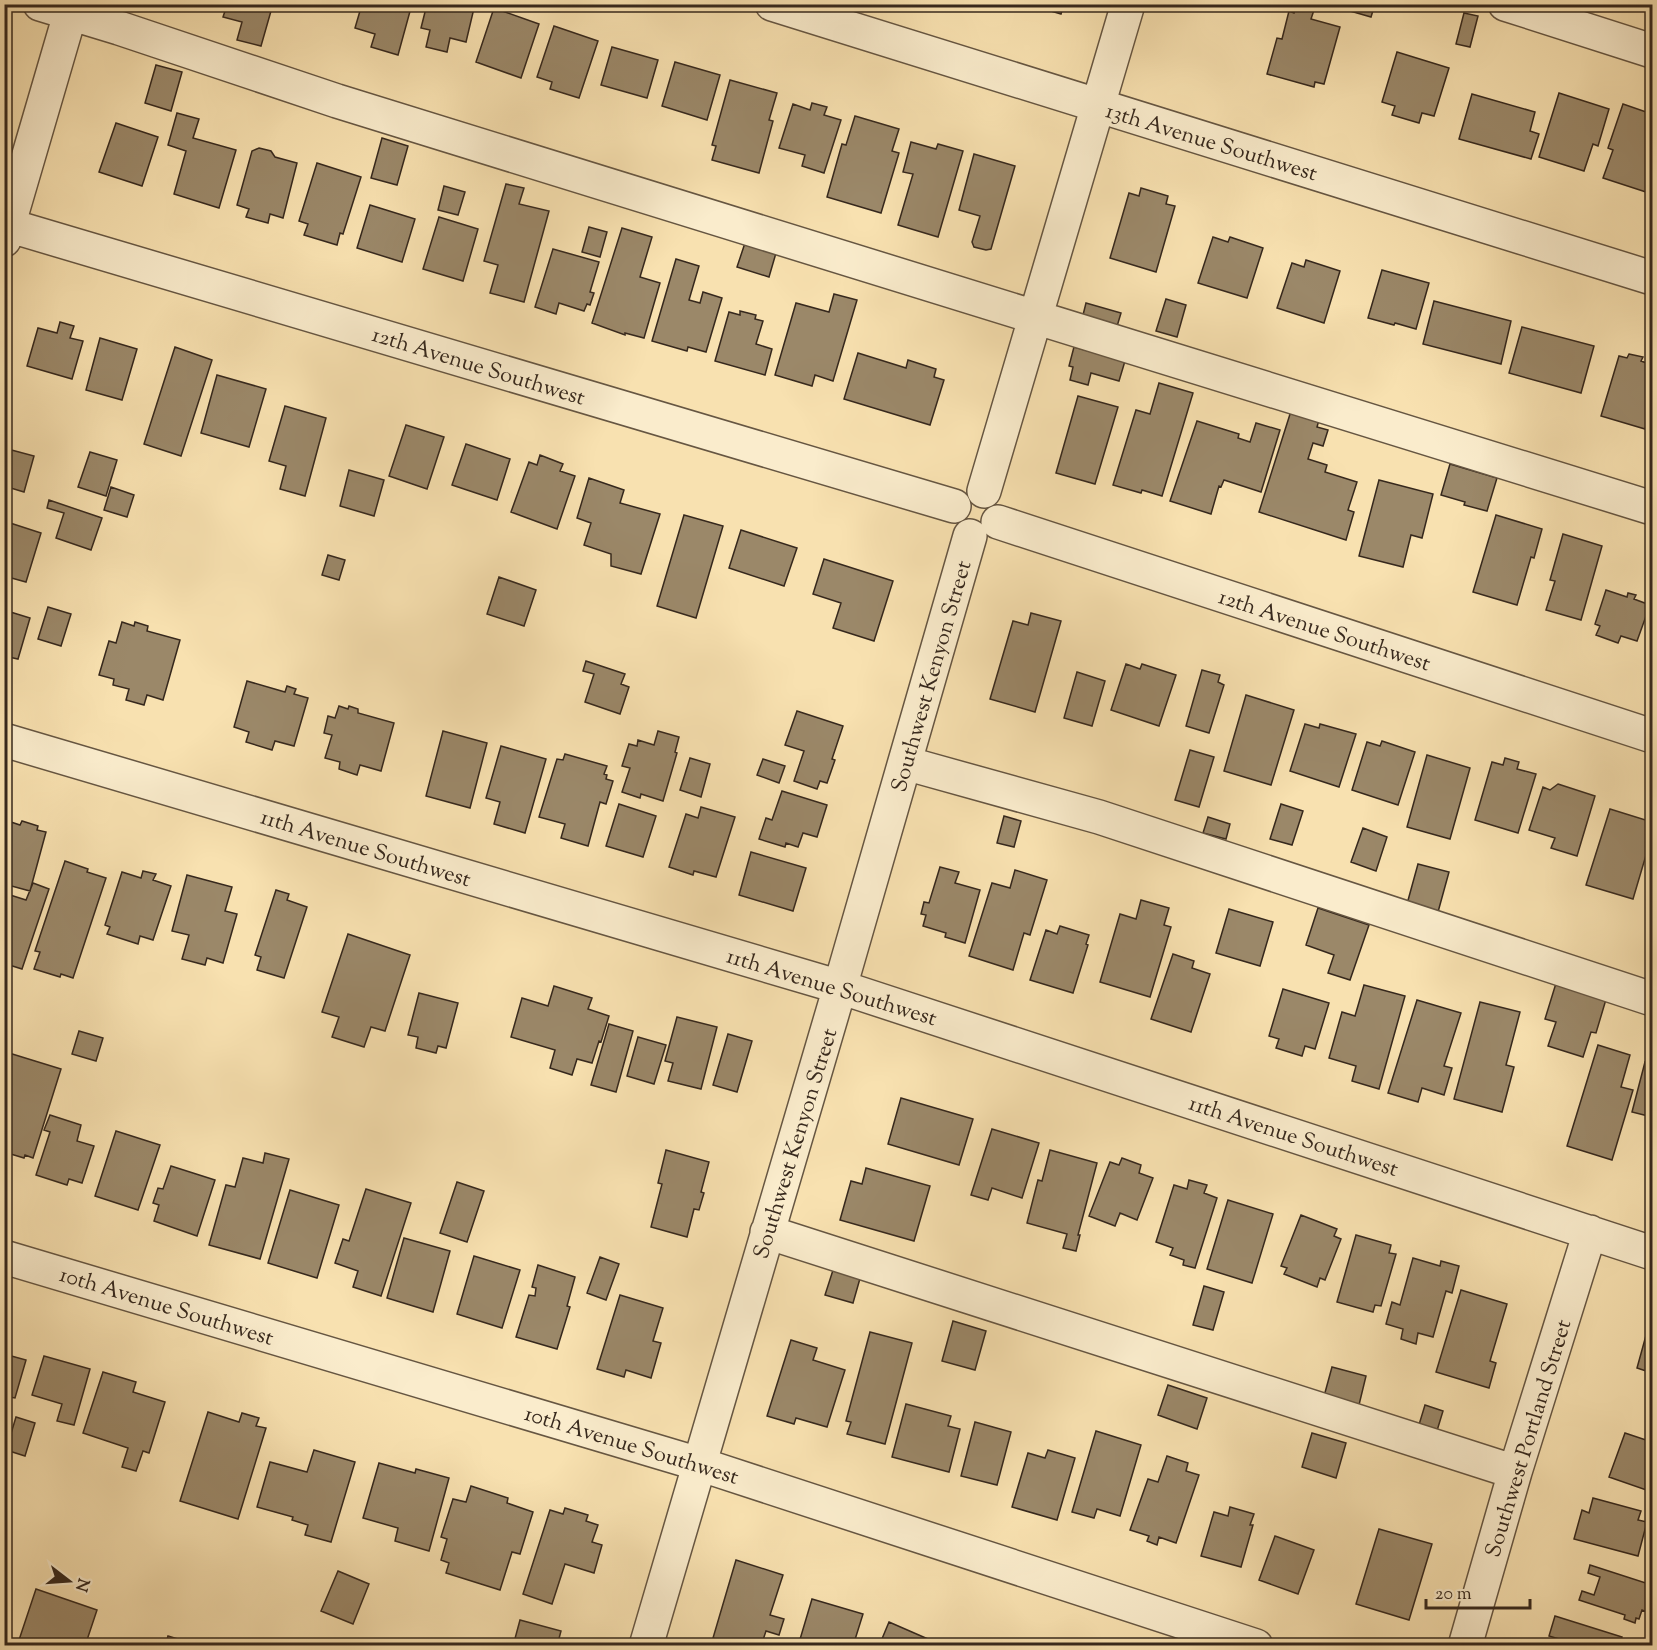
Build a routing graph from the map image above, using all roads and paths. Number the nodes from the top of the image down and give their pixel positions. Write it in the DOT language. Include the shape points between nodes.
graph roads {
  1 [pos="772,4"];
  2 [pos="1128,4"];
  3 [pos="1505,4"];
  4 [pos="61,8"];
  5 [pos="1653,51"];
  6 [pos="1099,106"];
  7 [pos="6,230"];
  8 [pos="1653,278"];
  9 [pos="1035,317"];
  10 [pos="984,491"];
  11 [pos="954,506"];
  12 [pos="1653,508"];
  13 [pos="984,529"];
  14 [pos="1653,736"];
  15 [pos="4,740"];
  16 [pos="905,763"];
  17 [pos="840,987"];
  18 [pos="1653,999"];
  19 [pos="767,1232"];
  20 [pos="1590,1232"];
  21 [pos="1653,1253"];
  22 [pos="4,1257"];
  23 [pos="699,1464"];
  24 [pos="1515,1472"];
  25 [pos="646,1646"];
  26 [pos="1256,1646"];
  27 [pos="1465,1646"];
  1 -- 6 [label="street, 13th Avenue Southwest"];
  2 -- 6 [label="street"];
  3 -- 5 [label="street"];
  4 -- 7 [label="street"];
  4 -- 9 [label="street" via="337,101"];
  6 -- 8 [label="street, 13th Avenue Southwest"];
  6 -- 9 [label="street"];
  7 -- 11 [label="street, 12th Avenue Southwest"];
  9 -- 10 [label="street"];
  9 -- 12 [label="street"];
  10 -- 11 [label="street" via="966,492"];
  10 -- 13 [label="street" via="994,497 1000,511"];
  11 -- 13 [label="street" via="953,517 960,531"];
  13 -- 14 [label="street, 12th Avenue Southwest"];
  13 -- 16 [label="street, Southwest Kenyon Street"];
  15 -- 17 [label="street, 11th Avenue Southwest"];
  16 -- 17 [label="street, Southwest Kenyon Street"];
  16 -- 18 [label="street" via="1099,817"];
  17 -- 19 [label="street, Southwest Kenyon Street"];
  17 -- 20 [label="street, 11th Avenue Southwest"];
  19 -- 23 [label="street, Southwest Kenyon Street"];
  19 -- 24 [label="street"];
  20 -- 21 [label="street, 11th Avenue Southwest"];
  20 -- 24 [label="street, Southwest Portland Street"];
  22 -- 23 [label="street, 10th Avenue Southwest"];
  23 -- 25 [label="street, Southwest Kenyon Street"];
  23 -- 26 [label="street, 10th Avenue Southwest"];
  24 -- 27 [label="street, Southwest Portland Street"];
}
